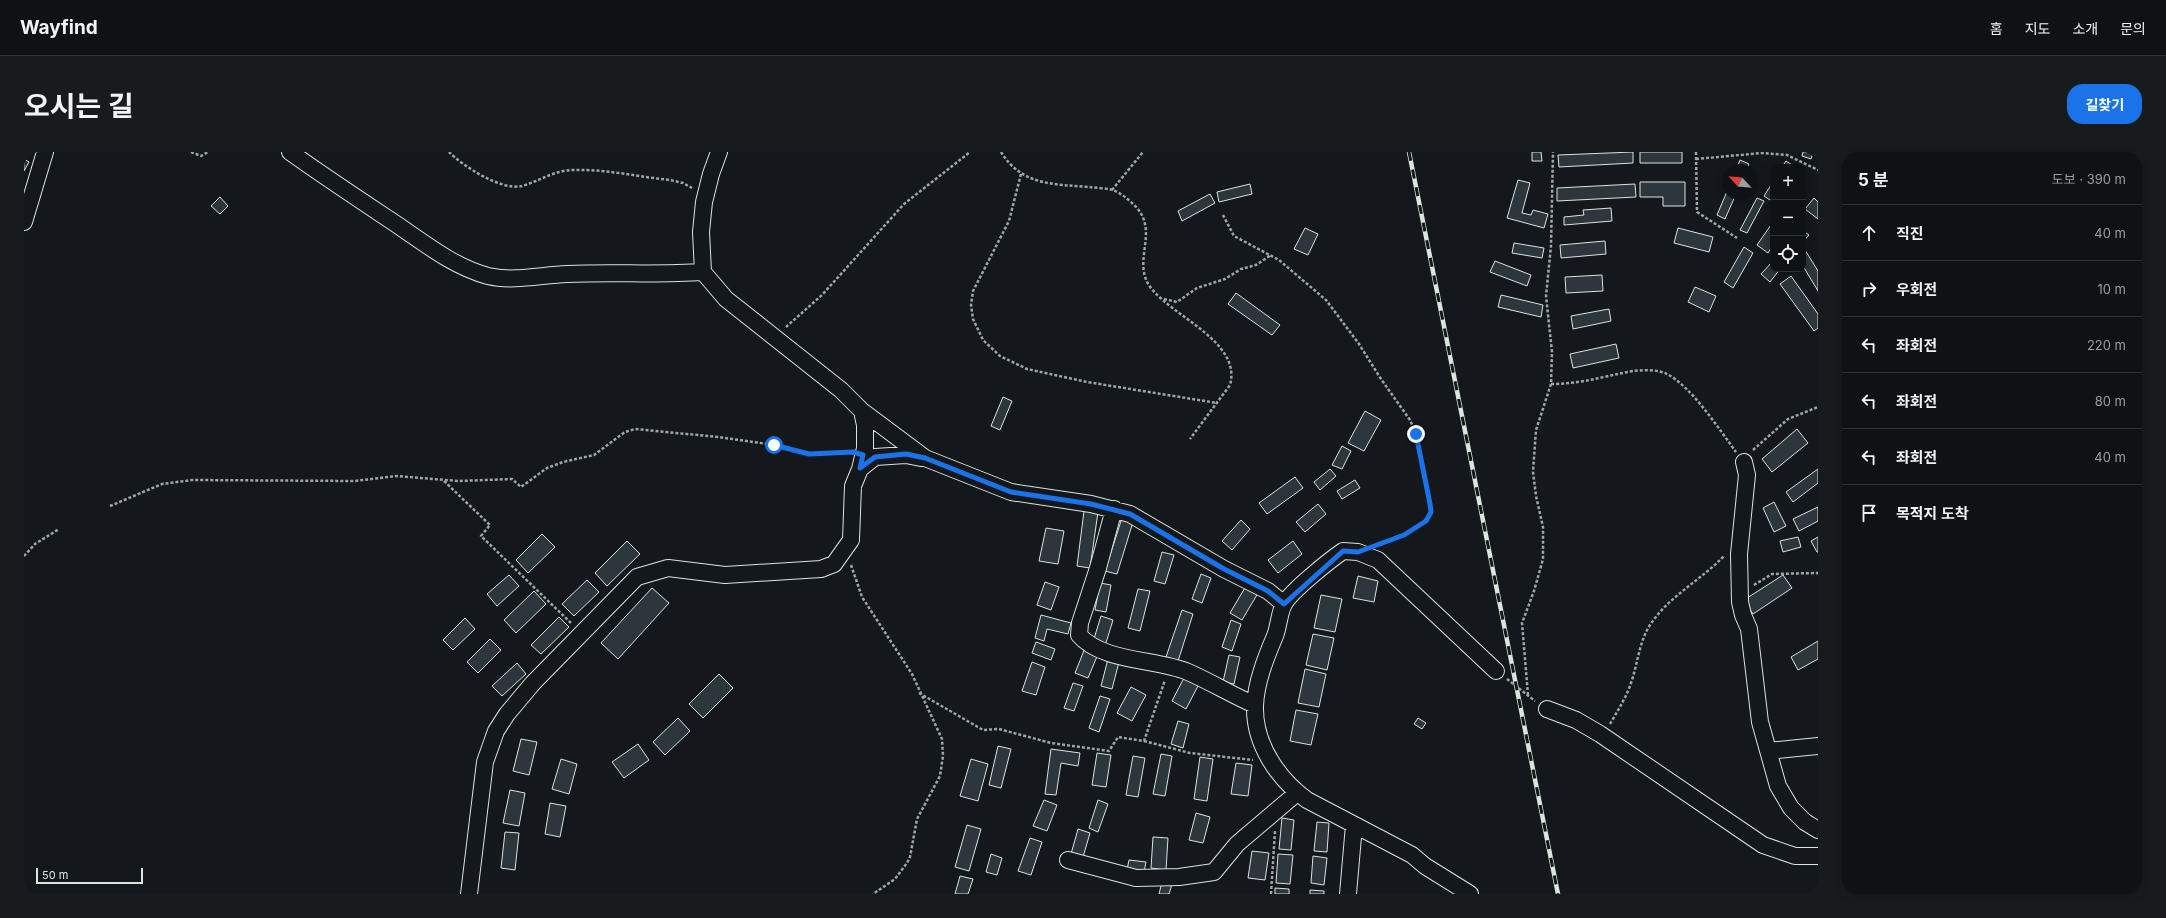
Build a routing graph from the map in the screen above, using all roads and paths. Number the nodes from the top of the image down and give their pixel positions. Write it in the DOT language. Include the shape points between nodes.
graph roads {
  1 [pos="45,152"];
  2 [pos="191,152"];
  3 [pos="208,152"];
  4 [pos="290,152"];
  5 [pos="449,152"];
  6 [pos="719,152"];
  7 [pos="970,152"];
  8 [pos="1001,152"];
  9 [pos="1142,152"];
  10 [pos="1553,152"];
  11 [pos="1696,152"];
  12 [pos="1696,159"];
  13 [pos="1818,170"];
  14 [pos="1021,174"];
  15 [pos="1112,190"];
  16 [pos="698,192"];
  17 [pos="1223,215"];
  18 [pos="24,222"];
  19 [pos="1737,238"];
  20 [pos="1271,255"];
  21 [pos="703,272"];
  22 [pos="1163,299"];
  23 [pos="769,334"];
  24 [pos="1551,384"];
  25 [pos="1217,403"];
  26 [pos="1818,407"];
  27 [pos="862,411"];
  28 [pos="1190,440"];
  29 [pos="925,458"];
  30 [pos="862,462"];
  31 [pos="1744,462"];
  32 [pos="444,480"];
  33 [pos="110,506"];
  34 [pos="1114,509"];
  35 [pos="59,530"];
  36 [pos="851,540"];
  37 [pos="1728,551"];
  38 [pos="1358,552"];
  39 [pos="24,556"];
  40 [pos="1818,573"];
  41 [pos="1740,594"];
  42 [pos="1284,604"];
  43 [pos="582,633"];
  44 [pos="1170,666"];
  45 [pos="1496,671"];
  46 [pos="919,692"];
  47 [pos="1528,695"];
  48 [pos="1255,705"];
  49 [pos="1547,709"];
  50 [pos="1600,734"];
  51 [pos="1144,741"];
  52 [pos="1818,746"];
  53 [pos="1768,751"];
  54 [pos="1271,763"];
  55 [pos="1297,793"];
  56 [pos="1276,811"];
  57 [pos="1354,825"];
  58 [pos="1818,830"];
  59 [pos="1818,856"];
  60 [pos="1068,860"];
  61 [pos="469,894"];
  62 [pos="873,894"];
  63 [pos="1270,894"];
  64 [pos="1348,894"];
  65 [pos="1470,894"];
  1 -- 18 [label="street"];
  2 -- 3 [label="path" via="201,156"];
  4 -- 21 [label="street" via="430,247 475,272 509,278 632,272"];
  5 -- 16 [label="path" via="470,168 502,184 520,186 556,172 574,170 670,180 683,183"];
  6 -- 21 [label="street" via="704,202 701,232"];
  7 -- 23 [label="path" via="904,204 811,305 789,325"];
  8 -- 14 [label="path"];
  9 -- 15 [label="path"];
  10 -- 24 [label="path" via="1551,246 1546,296 1552,352"];
  11 -- 12 [label="path"];
  12 -- 13 [label="path" via="1762,153 1787,155"];
  12 -- 19 [label="path" via="1697,212"];
  14 -- 15 [label="path" via="1051,184"];
  14 -- 25 [label="path" via="1009,221 973,291 973,319 983,340 1000,356 1027,369 1087,382"];
  15 -- 22 [label="path" via="1126,197 1144,218 1147,231 1142,266 1151,288"];
  17 -- 20 [label="path" via="1234,236"];
  20 -- 22 [label="path" via="1225,279 1197,288 1177,302"];
  20 -- 38 [label="path" via="1304,280 1339,316 1410,420 1420,447 1431,512 1426,521 1404,535"];
  21 -- 23 [label="street" via="726,299"];
  22 -- 25 [label="path" via="1215,342 1231,363 1233,375 1230,385"];
  23 -- 27 [label="street" via="841,390"];
  24 -- 31 [label="path" via="1575,384 1635,371 1652,370 1666,373 1691,394"];
  24 -- 47 [label="path" via="1536,430 1534,454 1536,496 1543,528 1543,559 1522,623"];
  25 -- 28 [label="path"];
  26 -- 31 [label="path" via="1788,419 1749,453"];
  27 -- 29 [label="street"];
  27 -- 30 [label="street" via="865,434"];
  29 -- 30 [label="street" via="906,454 875,457"];
  29 -- 34 [label="street" via="1011,492"];
  30 -- 32 [label="path" via="853,452 809,454 774,445 666,430 635,429 625,432 594,455 547,468 521,487 512,479"];
  30 -- 36 [label="street" via="853,486"];
  31 -- 41 [label="street" via="1747,475 1739,554"];
  32 -- 33 [label="path" via="396,476 355,481 192,480 162,484"];
  32 -- 43 [label="path" via="490,525 481,536"];
  34 -- 42 [label="street" via="1142,519 1224,569 1268,591"];
  34 -- 44 [label="street" via="1080,623 1079,636 1103,652"];
  35 -- 39 [label="path" via="36,544"];
  36 -- 43 [label="street" via="834,564 821,569 725,575 668,568 637,577"];
  36 -- 46 [label="path" via="849,559 862,597 912,674"];
  37 -- 50 [label="path" via="1657,615 1643,638 1632,683 1623,704"];
  38 -- 42 [label="street" via="1343,551"];
  38 -- 45 [label="street" via="1378,560"];
  40 -- 41 [label="path" via="1772,574"];
  41 -- 53 [label="street" via="1743,615 1749,630 1760,722"];
  42 -- 48 [label="street" via="1279,626 1264,664"];
  43 -- 61 [label="street" via="533,683 507,714 491,740 485,762"];
  44 -- 48 [label="street" via="1188,672"];
  44 -- 51 [label="path"];
  45 -- 47 [label="path"];
  46 -- 51 [label="path" via="983,730 999,729 1051,743 1109,751 1118,737"];
  46 -- 62 [label="path" via="942,739 940,776 917,819 907,863 896,879"];
  47 -- 49 [label="path"];
  48 -- 54 [label="street" via="1258,731"];
  49 -- 50 [label="street" via="1576,720"];
  50 -- 59 [label="street" via="1762,844 1795,856"];
  51 -- 54 [label="path" via="1190,753"];
  52 -- 53 [label="street"];
  53 -- 58 [label="street" via="1778,786 1791,808 1805,822"];
  54 -- 55 [label="street"];
  55 -- 56 [label="street"];
  55 -- 57 [label="street"];
  56 -- 60 [label="street" via="1237,844 1214,872 1180,877 1136,878"];
  56 -- 63 [label="path"];
  57 -- 64 [label="street"];
  57 -- 65 [label="street" via="1412,855"];
}
